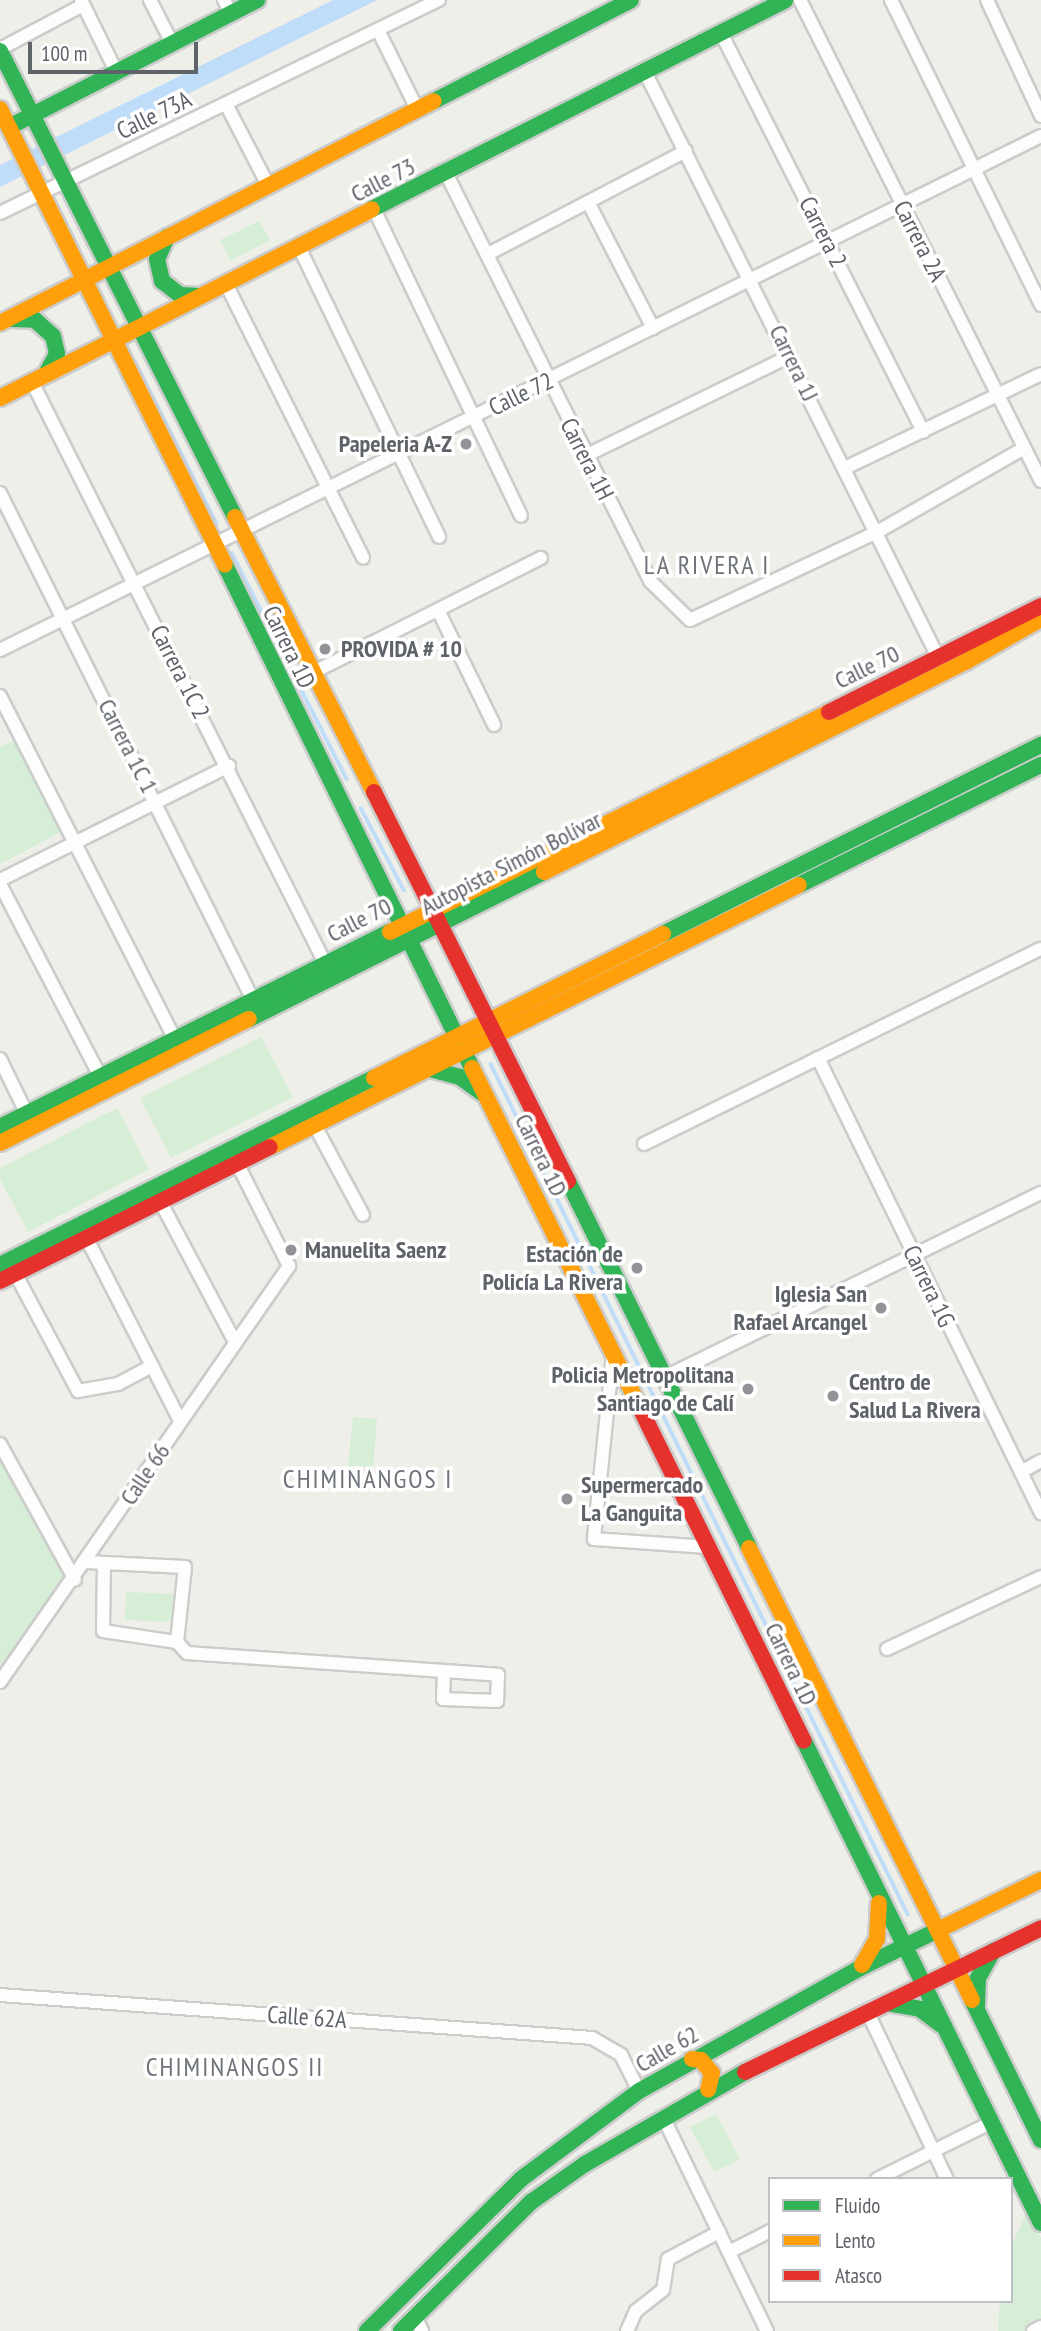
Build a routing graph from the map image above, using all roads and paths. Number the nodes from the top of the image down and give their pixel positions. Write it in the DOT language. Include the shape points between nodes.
graph roads {
  1 [pos="150,0"];
  2 [pos="257,0"];
  3 [pos="439,0"];
  4 [pos="631,0"];
  5 [pos="785,0"];
  6 [pos="800,0"];
  7 [pos="891,0"];
  8 [pos="987,0"];
  9 [pos="82,3"];
  10 [pos="613,4"];
  11 [pos="228,7"];
  12 [pos="378,30"];
  13 [pos="721,33"];
  14 [pos="172,43"];
  15 [pos="0,50"];
  16 [pos="116,71"];
  17 [pos="645,72"];
  18 [pos="19,89"];
  19 [pos="0,101"];
  20 [pos="226,104"];
  21 [pos="0,109"];
  22 [pos="418,109"];
  23 [pos="32,114"];
  24 [pos="1041,116"];
  25 [pos="4,129"];
  26 [pos="1041,136"];
  27 [pos="686,151"];
  28 [pos="974,169"];
  29 [pos="446,173"];
  30 [pos="67,183"];
  31 [pos="268,185"];
  32 [pos="40,195"];
  33 [pos="588,202"];
  34 [pos="902,205"];
  35 [pos="374,209"];
  36 [pos="0,213"];
  37 [pos="170,234"];
  38 [pos="828,241"];
  39 [pos="299,247"];
  40 [pos="488,254"];
  41 [pos="110,267"];
  42 [pos="752,279"];
  43 [pos="82,281"];
  44 [pos="226,284"];
  45 [pos="202,295"];
  46 [pos="1041,305"];
  47 [pos="4,321"];
  48 [pos="140,327"];
  49 [pos="653,328"];
  50 [pos="112,342"];
  51 [pos="790,356"];
  52 [pos="1041,374"];
  53 [pos="36,380"];
  54 [pos="549,381"];
  55 [pos="998,395"];
  56 [pos="0,398"];
  57 [pos="474,418"];
  58 [pos="923,432"];
  59 [pos="1024,447"];
  60 [pos="401,453"];
  61 [pos="585,456"];
  62 [pos="845,468"];
  63 [pos="1041,481"];
  64 [pos="328,489"];
  65 [pos="0,493"];
  66 [pos="521,516"];
  67 [pos="243,531"];
  68 [pos="877,532"];
  69 [pos="439,537"];
  70 [pos="213,546"];
  71 [pos="363,558"];
  72 [pos="541,558"];
  73 [pos="135,584"];
  74 [pos="1041,606"];
  75 [pos="438,610"];
  76 [pos="1015,618"];
  77 [pos="64,619"];
  78 [pos="1041,619"];
  79 [pos="0,650"];
  80 [pos="938,657"];
  81 [pos="967,661"];
  82 [pos="314,672"];
  83 [pos="0,696"];
  84 [pos="494,725"];
  85 [pos="1041,745"];
  86 [pos="1004,762"];
  87 [pos="1041,765"];
  88 [pos="229,766"];
  89 [pos="972,779"];
  90 [pos="999,787"];
  91 [pos="156,802"];
  92 [pos="74,843"];
  93 [pos="525,862"];
  94 [pos="533,878"];
  95 [pos="0,882"];
  96 [pos="433,908"];
  97 [pos="401,924"];
  98 [pos="441,924"];
  99 [pos="409,940"];
  100 [pos="1041,949"];
  101 [pos="325,963"];
  102 [pos="253,1000"];
  103 [pos="542,1005"];
  104 [pos="493,1029"];
  105 [pos="461,1044"];
  106 [pos="178,1046"];
  107 [pos="818,1058"];
  108 [pos="0,1059"];
  109 [pos="430,1069"];
  110 [pos="101,1078"];
  111 [pos="491,1105"];
  112 [pos="27,1114"];
  113 [pos="315,1126"];
  114 [pos="0,1127"];
  115 [pos="0,1143"];
  116 [pos="644,1144"];
  117 [pos="234,1157"];
  118 [pos="1041,1193"];
  119 [pos="160,1200"];
  120 [pos="363,1215"];
  121 [pos="86,1237"];
  122 [pos="914,1255"];
  123 [pos="0,1265"];
  124 [pos="15,1273"];
  125 [pos="0,1281"];
  126 [pos="235,1342"];
  127 [pos="613,1354"];
  128 [pos="152,1366"];
  129 [pos="665,1377"];
  130 [pos="609,1390"];
  131 [pos="632,1391"];
  132 [pos="180,1421"];
  133 [pos="2,1451"];
  134 [pos="1041,1461"];
  135 [pos="1021,1472"];
  136 [pos="1041,1513"];
  137 [pos="708,1547"];
  138 [pos="86,1562"];
  139 [pos="104,1564"];
  140 [pos="1041,1577"];
  141 [pos="75,1580"];
  142 [pos="177,1642"];
  143 [pos="887,1649"];
  144 [pos="444,1672"];
  145 [pos="0,1682"];
  146 [pos="1041,1880"];
  147 [pos="877,1894"];
  148 [pos="923,1901"];
  149 [pos="967,1915"];
  150 [pos="1041,1928"];
  151 [pos="937,1929"];
  152 [pos="904,1945"];
  153 [pos="993,1951"];
  154 [pos="860,1968"];
  155 [pos="957,1969"];
  156 [pos="924,1985"];
  157 [pos="969,1993"];
  158 [pos="0,1995"];
  159 [pos="887,2003"];
  160 [pos="936,2010"];
  161 [pos="977,2010"];
  162 [pos="868,2012"];
  163 [pos="946,2030"];
  164 [pos="692,2060"];
  165 [pos="708,2090"];
  166 [pos="639,2091"];
  167 [pos="663,2117"];
  168 [pos="992,2122"];
  169 [pos="568,2140"];
  170 [pos="1041,2140"];
  171 [pos="933,2151"];
  172 [pos="585,2164"];
  173 [pos="881,2177"];
  174 [pos="946,2177"];
  175 [pos="1041,2222"];
  176 [pos="719,2232"];
  177 [pos="768,2232"];
  178 [pos="729,2252"];
  179 [pos="414,2315"];
  180 [pos="1041,2327"];
  181 [pos="367,2331"];
  182 [pos="401,2331"];
  183 [pos="422,2331"];
  184 [pos="627,2331"];
  185 [pos="767,2331"];
  186 [pos="1033,2331"];
  1 -- 14 [label="street"];
  2 -- 11 [label="main road"];
  3 -- 12 [label="street, Calle 73A"];
  4 -- 10 [label="main road, Calle 73"];
  5 -- 13 [label="main road, Calle 73"];
  6 -- 34 [label="street, Carrera 2A"];
  7 -- 28 [label="street"];
  8 -- 24 [label="street"];
  9 -- 15 [label="street"];
  9 -- 16 [label="street"];
  10 -- 22 [label="main road, Calle 73"];
  11 -- 14 [label="main road"];
  12 -- 20 [label="street, Calle 73A"];
  12 -- 22 [label="street"];
  13 -- 17 [label="main road, Calle 73"];
  13 -- 38 [label="street, Carrera 2"];
  14 -- 16 [label="main road"];
  15 -- 18 [label="main road, Carrera 1D"];
  16 -- 23 [label="main road"];
  17 -- 27 [label="street, Carrera 1J"];
  17 -- 29 [label="main road, Calle 73"];
  18 -- 19 [label="main road"];
  18 -- 23 [label="main road, Carrera 1D"];
  20 -- 30 [label="street, Calle 73A"];
  20 -- 31 [label="street"];
  21 -- 25 [label="main road, Carrera 1D"];
  22 -- 31 [label="main road, Calle 73"];
  23 -- 25 [label="main road"];
  23 -- 30 [label="main road, Carrera 1D"];
  25 -- 32 [label="main road, Carrera 1D"];
  26 -- 28 [label="street, Calle 72"];
  27 -- 33 [label="street"];
  27 -- 42 [label="street, Carrera 1J"];
  28 -- 34 [label="street, Calle 72"];
  28 -- 46 [label="street"];
  29 -- 35 [label="main road, Calle 73"];
  29 -- 40 [label="street, Carrera 1H"];
  30 -- 32 [label="street, Calle 73A"];
  30 -- 41 [label="main road, Carrera 1D"];
  31 -- 37 [label="main road, Calle 73"];
  32 -- 36 [label="street, Calle 73A"];
  32 -- 43 [label="main road, Carrera 1D"];
  33 -- 40 [label="street"];
  33 -- 49 [label="street"];
  34 -- 38 [label="street, Calle 72"];
  34 -- 55 [label="street, Carrera 2A"];
  35 -- 39 [label="main road, Calle 73"];
  35 -- 57 [label="street"];
  37 -- 41 [label="main road, Calle 73"];
  37 -- 45 [label="main road" via="158,253 162,281 180,295"];
  38 -- 42 [label="street, Calle 72"];
  38 -- 58 [label="street, Carrera 2"];
  39 -- 44 [label="main road, Calle 73"];
  39 -- 60 [label="street"];
  40 -- 54 [label="street, Carrera 1H"];
  41 -- 43 [label="main road, Calle 73"];
  41 -- 48 [label="main road, Carrera 1D"];
  42 -- 49 [label="street, Calle 72"];
  42 -- 51 [label="street, Carrera 1J"];
  43 -- 47 [label="main road, Calle 73"];
  43 -- 50 [label="main road, Carrera 1D"];
  44 -- 45 [label="main road, Calle 73"];
  44 -- 64 [label="street"];
  45 -- 48 [label="main road, Calle 73"];
  47 -- 53 [label="main road" via="35,320 53,336 55,360"];
  48 -- 50 [label="main road, Calle 73"];
  48 -- 67 [label="main road, Carrera 1D"];
  49 -- 54 [label="street, Calle 72"];
  50 -- 53 [label="main road, Calle 73"];
  50 -- 70 [label="main road, Carrera 1D"];
  51 -- 61 [label="street"];
  51 -- 62 [label="street, Carrera 1J"];
  52 -- 55 [label="street"];
  53 -- 56 [label="main road, Calle 73"];
  53 -- 73 [label="street, Carrera 1C 2"];
  54 -- 57 [label="street, Calle 72"];
  54 -- 61 [label="street, Carrera 1H"];
  55 -- 58 [label="street"];
  55 -- 59 [label="street, Carrera 2A"];
  57 -- 60 [label="street, Calle 72"];
  57 -- 66 [label="street"];
  58 -- 62 [label="street"];
  59 -- 63 [label="street, Carrera 2A"];
  59 -- 68 [label="street"];
  60 -- 64 [label="street, Calle 72"];
  60 -- 69 [label="street"];
  61 -- 68 [label="street, Carrera 1H" via="650,581 690,620"];
  62 -- 68 [label="street, Carrera 1J"];
  64 -- 67 [label="street, Calle 72"];
  64 -- 71 [label="street"];
  65 -- 77 [label="street, Carrera 1C 1"];
  67 -- 70 [label="street, Calle 72"];
  67 -- 82 [label="main road, Carrera 1D"];
  68 -- 80 [label="street, Carrera 1J"];
  70 -- 73 [label="street, Calle 72"];
  70 -- 97 [label="main road, Carrera 1D"];
  72 -- 75 [label="street"];
  73 -- 77 [label="street, Calle 72"];
  73 -- 88 [label="street, Carrera 1C 2"];
  74 -- 76 [label="main road, Calle 70"];
  75 -- 82 [label="street"];
  75 -- 84 [label="street"];
  76 -- 80 [label="main road, Calle 70"];
  76 -- 81 [label="main road"];
  77 -- 79 [label="street, Calle 72"];
  77 -- 91 [label="street, Carrera 1C 1"];
  78 -- 81 [label="main road, Autopista Simón Bolívar"];
  80 -- 93 [label="main road, Calle 70"];
  81 -- 94 [label="main road, Autopista Simón Bolívar"];
  82 -- 96 [label="main road, Carrera 1D"];
  83 -- 92 [label="street"];
  85 -- 86 [label="main road"];
  86 -- 89 [label="main road"];
  86 -- 90 [label="main road"];
  87 -- 90 [label="main road"];
  88 -- 91 [label="street"];
  88 -- 101 [label="street, Carrera 1C 2"];
  89 -- 90 [label="main road"];
  89 -- 103 [label="main road"];
  90 -- 103 [label="main road"];
  91 -- 92 [label="street"];
  91 -- 102 [label="street, Carrera 1C 1"];
  92 -- 95 [label="street"];
  92 -- 106 [label="street"];
  93 -- 94 [label="main road"];
  93 -- 96 [label="main road, Calle 70"];
  94 -- 98 [label="main road, Autopista Simón Bolívar"];
  95 -- 110 [label="street"];
  96 -- 97 [label="main road, Calle 70"];
  96 -- 98 [label="main road, Carrera 1D"];
  97 -- 99 [label="main road, Carrera 1D"];
  97 -- 101 [label="main road, Calle 70"];
  98 -- 99 [label="main road, Autopista Simón Bolívar"];
  98 -- 104 [label="main road, Carrera 1D"];
  99 -- 105 [label="main road, Carrera 1D"];
  99 -- 106 [label="main road, Autopista Simón Bolívar"];
  100 -- 107 [label="street"];
  101 -- 102 [label="main road, Calle 70"];
  102 -- 106 [label="main road, Calle 70"];
  103 -- 104 [label="main road"];
  104 -- 105 [label="main road"];
  104 -- 129 [label="main road, Carrera 1D"];
  105 -- 109 [label="main road"];
  105 -- 111 [label="main road, Carrera 1D"];
  105 -- 117 [label="main road"];
  106 -- 110 [label="main road, Calle 70"];
  106 -- 115 [label="main road, Autopista Simón Bolívar"];
  107 -- 116 [label="street"];
  107 -- 122 [label="street, Carrera 1G"];
  108 -- 112 [label="street"];
  109 -- 111 [label="main road" via="460,1077"];
  109 -- 113 [label="main road"];
  110 -- 112 [label="main road, Calle 70"];
  111 -- 127 [label="main road, Carrera 1D"];
  112 -- 114 [label="main road, Calle 70"];
  113 -- 117 [label="main road"];
  113 -- 120 [label="street"];
  117 -- 119 [label="main road"];
  117 -- 123 [label="main road"];
  117 -- 126 [label="street, Calle 66" via="289,1266"];
  118 -- 122 [label="street"];
  119 -- 121 [label="main road"];
  119 -- 126 [label="street"];
  121 -- 124 [label="main road"];
  121 -- 128 [label="street"];
  122 -- 129 [label="street"];
  122 -- 135 [label="street, Carrera 1G"];
  124 -- 125 [label="main road"];
  124 -- 128 [label="street" via="78,1391 118,1384"];
  126 -- 132 [label="street, Calle 66"];
  127 -- 130 [label="street"];
  127 -- 131 [label="main road, Carrera 1D"];
  128 -- 132 [label="street"];
  129 -- 148 [label="main road, Carrera 1D"];
  130 -- 131 [label="street"];
  130 -- 137 [label="street" via="594,1539"];
  131 -- 137 [label="main road, Carrera 1D"];
  132 -- 138 [label="street, Calle 66"];
  133 -- 141 [label="street"];
  134 -- 135 [label="street"];
  135 -- 136 [label="street, Carrera 1G"];
  137 -- 147 [label="main road, Carrera 1D"];
  138 -- 139 [label="street"];
  138 -- 141 [label="street, Calle 66"];
  139 -- 142 [label="street" via="103,1631"];
  139 -- 142 [label="street" via="185,1567"];
  140 -- 143 [label="street"];
  141 -- 145 [label="street, Calle 66"];
  142 -- 144 [label="street" via="187,1653"];
  144 -- 144 [label="street" via="498,1675 497,1701 443,1699"];
  146 -- 149 [label="main road, Calle 62"];
  147 -- 152 [label="main road, Carrera 1D"];
  147 -- 154 [label="main road" via="877,1938"];
  148 -- 149 [label="main road" via="944,1913"];
  148 -- 151 [label="main road, Carrera 1D"];
  149 -- 151 [label="main road, Calle 62"];
  150 -- 153 [label="main road"];
  151 -- 152 [label="main road, Calle 62"];
  151 -- 155 [label="main road, Carrera 1D"];
  152 -- 154 [label="main road, Calle 62"];
  152 -- 156 [label="main road, Carrera 1D"];
  153 -- 155 [label="main road"];
  153 -- 161 [label="main road" via="978,1978"];
  154 -- 164 [label="main road, Calle 62"];
  155 -- 156 [label="main road"];
  155 -- 157 [label="main road, Carrera 1D"];
  156 -- 159 [label="main road"];
  156 -- 160 [label="main road, Carrera 1D"];
  157 -- 160 [label="main road" via="949,1986 938,1995"];
  157 -- 161 [label="main road, Carrera 1D"];
  158 -- 166 [label="street, Calle 62A" via="592,2038 612,2047 629,2065"];
  159 -- 162 [label="main road"];
  159 -- 163 [label="main road" via="920,2009"];
  160 -- 163 [label="main road, Carrera 1D"];
  161 -- 170 [label="main road, Carrera 1D"];
  162 -- 165 [label="main road"];
  162 -- 171 [label="street"];
  163 -- 168 [label="main road, Carrera 1D"];
  164 -- 165 [label="main road" via="701,2060 712,2073"];
  164 -- 166 [label="main road, Calle 62"];
  165 -- 167 [label="main road"];
  166 -- 169 [label="main road, Calle 62"];
  167 -- 172 [label="main road"];
  167 -- 176 [label="street"];
  168 -- 171 [label="street"];
  168 -- 175 [label="main road, Carrera 1D"];
  169 -- 172 [label="main road" via="572,2155"];
  169 -- 181 [label="main road, Calle 62" via="521,2179"];
  171 -- 173 [label="street"];
  171 -- 174 [label="street"];
  172 -- 179 [label="main road" via="531,2202"];
  176 -- 178 [label="street"];
  176 -- 184 [label="street" via="668,2259 663,2290 636,2311"];
  177 -- 178 [label="street"];
  178 -- 185 [label="street"];
  179 -- 182 [label="main road"];
  179 -- 183 [label="street"];
  180 -- 186 [label="street"];
}
